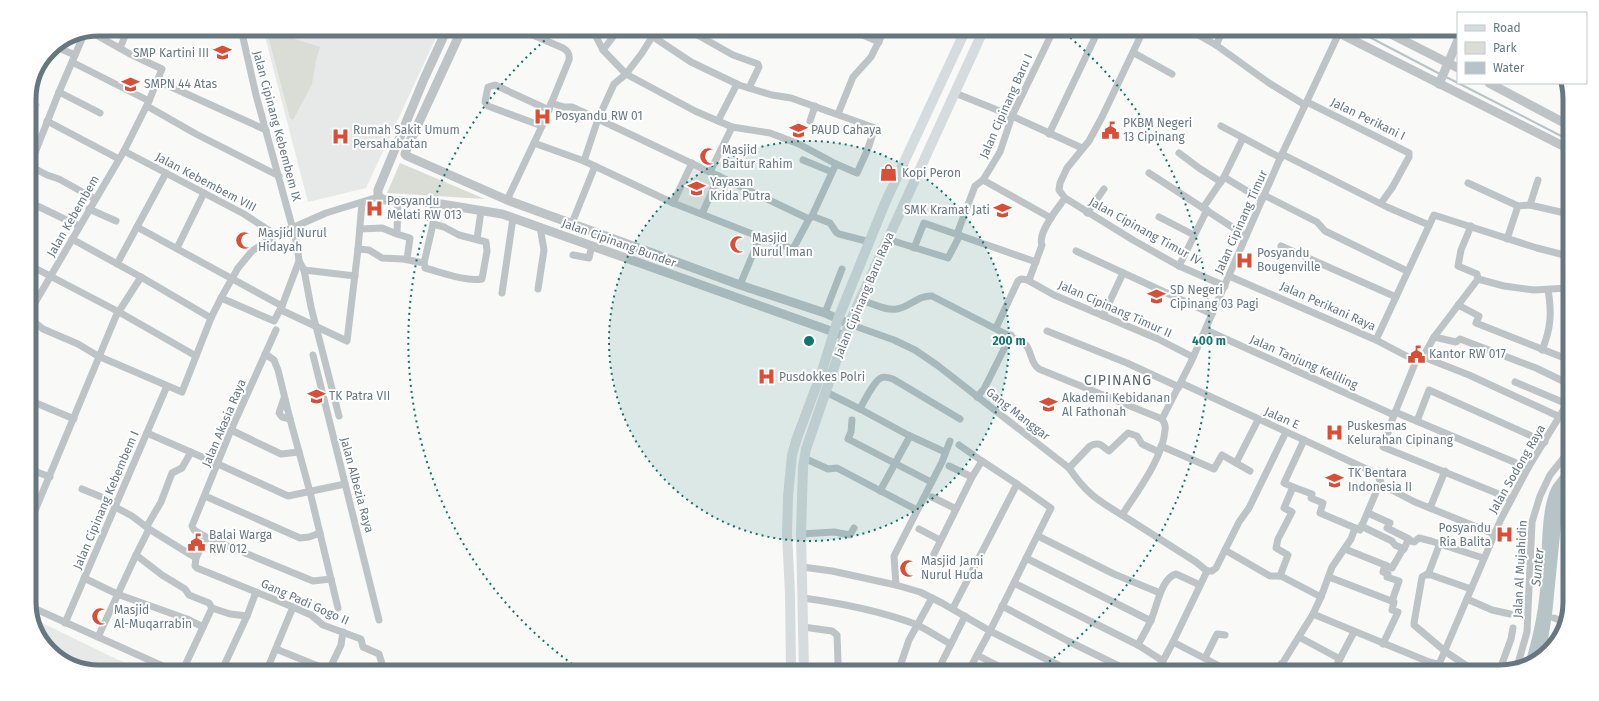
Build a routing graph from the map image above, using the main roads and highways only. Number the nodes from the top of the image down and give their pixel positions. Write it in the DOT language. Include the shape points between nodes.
graph roads {
  1 [pos="963,36"];
  2 [pos="981,36"];
  3 [pos="790,593"];
  4 [pos="803,600"];
  5 [pos="790,608"];
  6 [pos="791,665"];
  7 [pos="804,665"];
  1 -- 3 [label="main road, Jalan Cipinang Baru Raya" via="885,203 838,319 792,455 787,508"];
  2 -- 4 [label="main road, Jalan Cipinang Baru Raya" via="860,300 808,442 804,458 801,534"];
  3 -- 4 [label="main road"];
  3 -- 5 [label="main road, Jalan Cipinang Baru Raya"];
  4 -- 5 [label="main road"];
  4 -- 7 [label="main road, Jalan Cipinang Baru Raya"];
  5 -- 6 [label="main road, Jalan Cipinang Baru Raya"];
}
